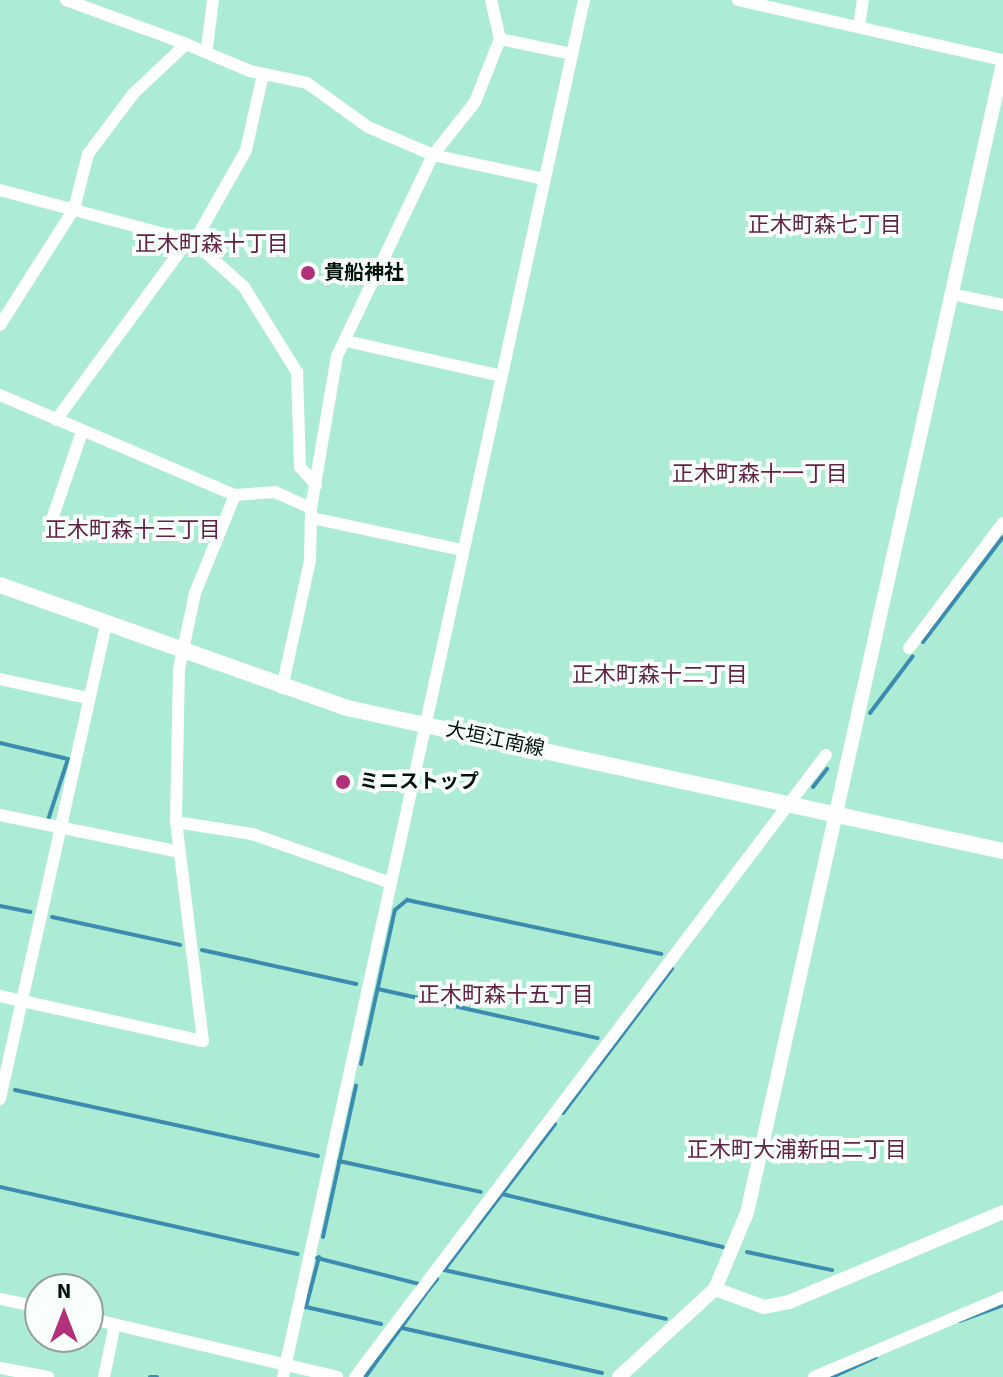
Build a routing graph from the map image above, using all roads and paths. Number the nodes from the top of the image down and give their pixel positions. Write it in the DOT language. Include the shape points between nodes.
graph roads {
  1 [pos="66,0"];
  2 [pos="213,0"];
  3 [pos="491,0"];
  4 [pos="584,0"];
  5 [pos="738,0"];
  6 [pos="863,0"];
  7 [pos="859,27"];
  8 [pos="500,39"];
  9 [pos="186,44"];
  10 [pos="207,47"];
  11 [pos="572,54"];
  12 [pos="1003,61"];
  13 [pos="263,74"];
  14 [pos="433,155"];
  15 [pos="544,179"];
  16 [pos="0,190"];
  17 [pos="74,209"];
  18 [pos="191,241"];
  19 [pos="951,294"];
  20 [pos="1003,305"];
  21 [pos="0,325"];
  22 [pos="346,341"];
  23 [pos="501,376"];
  24 [pos="0,395"];
  25 [pos="56,420"];
  26 [pos="82,432"];
  27 [pos="316,485"];
  28 [pos="235,495"];
  29 [pos="312,513"];
  30 [pos="51,522"];
  31 [pos="1003,523"];
  32 [pos="463,550"];
  33 [pos="0,585"];
  34 [pos="106,624"];
  35 [pos="909,648"];
  36 [pos="183,654"];
  37 [pos="0,679"];
  38 [pos="282,688"];
  39 [pos="88,698"];
  40 [pos="427,725"];
  41 [pos="826,755"];
  42 [pos="788,805"];
  43 [pos="0,815"];
  44 [pos="835,815"];
  45 [pos="176,822"];
  46 [pos="60,828"];
  47 [pos="1003,851"];
  48 [pos="180,852"];
  49 [pos="391,883"];
  50 [pos="0,996"];
  51 [pos="23,1000"];
  52 [pos="0,1099"];
  53 [pos="1003,1212"];
  54 [pos="715,1289"];
  55 [pos="1003,1297"];
  56 [pos="0,1299"];
  57 [pos="24,1304"];
  58 [pos="104,1322"];
  59 [pos="115,1324"];
  60 [pos="0,1368"];
  61 [pos="284,1371"];
  62 [pos="48,1377"];
  63 [pos="104,1377"];
  64 [pos="337,1377"];
  65 [pos="355,1377"];
  66 [pos="619,1377"];
  67 [pos="814,1377"];
  1 -- 9 [label="street"];
  2 -- 10 [label="street"];
  3 -- 8 [label="street"];
  4 -- 11 [label="street"];
  5 -- 7 [label="street"];
  6 -- 7 [label="street"];
  7 -- 12 [label="street"];
  8 -- 11 [label="street"];
  8 -- 14 [label="street" via="475,102"];
  9 -- 10 [label="street"];
  9 -- 17 [label="street" via="133,94 88,154"];
  10 -- 13 [label="street"];
  11 -- 15 [label="street"];
  12 -- 19 [label="street"];
  13 -- 14 [label="street" via="307,83 368,127"];
  13 -- 18 [label="street" via="246,150"];
  14 -- 15 [label="street"];
  14 -- 22 [label="street"];
  15 -- 23 [label="street"];
  16 -- 17 [label="street"];
  17 -- 18 [label="street"];
  17 -- 21 [label="street"];
  18 -- 25 [label="street"];
  18 -- 27 [label="street" via="244,287 297,372 300,467"];
  19 -- 20 [label="street"];
  19 -- 44 [label="street"];
  22 -- 23 [label="street"];
  22 -- 27 [label="street" via="330,374"];
  23 -- 32 [label="street"];
  24 -- 25 [label="street"];
  25 -- 26 [label="street"];
  26 -- 28 [label="street"];
  26 -- 30 [label="street"];
  27 -- 29 [label="street"];
  28 -- 29 [label="street" via="275,492"];
  28 -- 36 [label="street" via="195,593"];
  29 -- 32 [label="street"];
  29 -- 38 [label="street"];
  31 -- 35 [label="street"];
  32 -- 40 [label="street"];
  33 -- 34 [label="main road, 大垣江南線"];
  34 -- 36 [label="main road, 大垣江南線"];
  34 -- 39 [label="street"];
  36 -- 38 [label="main road, 大垣江南線"];
  36 -- 45 [label="street"];
  37 -- 39 [label="street"];
  38 -- 40 [label="main road, 大垣江南線"];
  39 -- 46 [label="street"];
  40 -- 42 [label="main road, 大垣江南線"];
  40 -- 49 [label="street"];
  41 -- 42 [label="street"];
  42 -- 44 [label="main road, 大垣江南線"];
  42 -- 65 [label="street"];
  43 -- 46 [label="street"];
  44 -- 47 [label="main road, 大垣江南線"];
  44 -- 54 [label="street" via="747,1213"];
  45 -- 48 [label="street"];
  45 -- 49 [label="street" via="252,834"];
  46 -- 48 [label="street"];
  46 -- 51 [label="street"];
  48 -- 51 [label="street" via="203,1041"];
  49 -- 61 [label="street"];
  50 -- 51 [label="street"];
  51 -- 52 [label="street"];
  53 -- 54 [label="street" via="789,1302 764,1307"];
  54 -- 66 [label="street"];
  55 -- 67 [label="street"];
  56 -- 57 [label="street"];
  58 -- 59 [label="street"];
  59 -- 61 [label="street"];
  59 -- 63 [label="street"];
  60 -- 62 [label="street"];
  61 -- 64 [label="street"];
}
